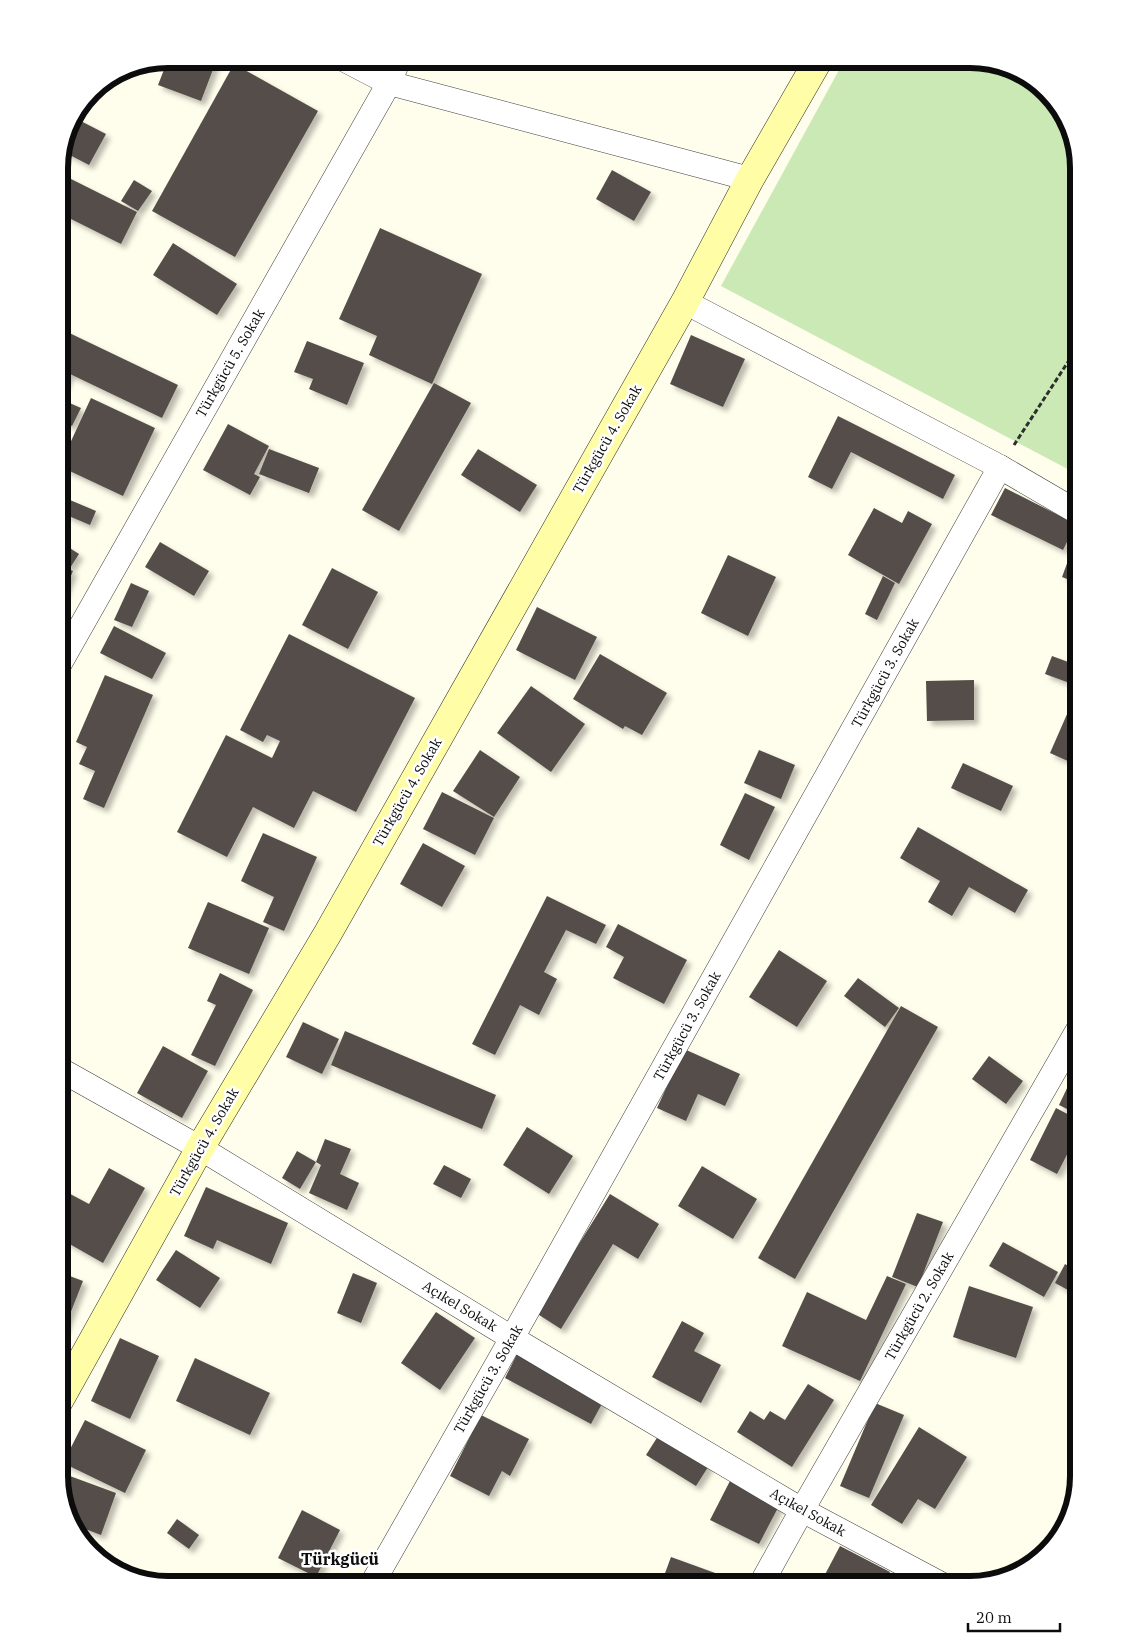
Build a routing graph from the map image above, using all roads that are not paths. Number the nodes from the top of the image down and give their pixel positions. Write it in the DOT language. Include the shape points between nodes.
graph roads {
  1 [pos="360,68"];
  2 [pos="395,68"];
  3 [pos="814,68"];
  4 [pos="389,83"];
  5 [pos="750,179"];
  6 [pos="685,302"];
  7 [pos="1000,467"];
  8 [pos="1070,508"];
  9 [pos="68,649"];
  10 [pos="1070,1044"];
  11 [pos="68,1074"];
  12 [pos="200,1148"];
  13 [pos="512,1338"];
  14 [pos="68,1385"];
  15 [pos="802,1510"];
  16 [pos="377,1575"];
  17 [pos="766,1576"];
  18 [pos="926,1576"];
  1 -- 4 [label="street"];
  2 -- 4 [label="street, Türkgücü 5. Sokak"];
  3 -- 5 [label="main road, Türkgücü 4. Sokak"];
  4 -- 5 [label="street"];
  4 -- 9 [label="street, Türkgücü 5. Sokak"];
  5 -- 6 [label="main road, Türkgücü 4. Sokak"];
  6 -- 7 [label="street"];
  6 -- 12 [label="main road, Türkgücü 4. Sokak" via="328,933"];
  7 -- 8 [label="street"];
  7 -- 13 [label="street, Türkgücü 3. Sokak"];
  10 -- 15 [label="street, Türkgücü 2. Sokak"];
  11 -- 12 [label="street, Açıkel Sokak"];
  12 -- 13 [label="street, Açıkel Sokak"];
  12 -- 14 [label="main road, Türkgücü 4. Sokak"];
  13 -- 15 [label="street, Açıkel Sokak"];
  13 -- 16 [label="street, Türkgücü 3. Sokak"];
  15 -- 17 [label="street, Türkgücü 2. Sokak"];
  15 -- 18 [label="street, Açıkel Sokak"];
}
